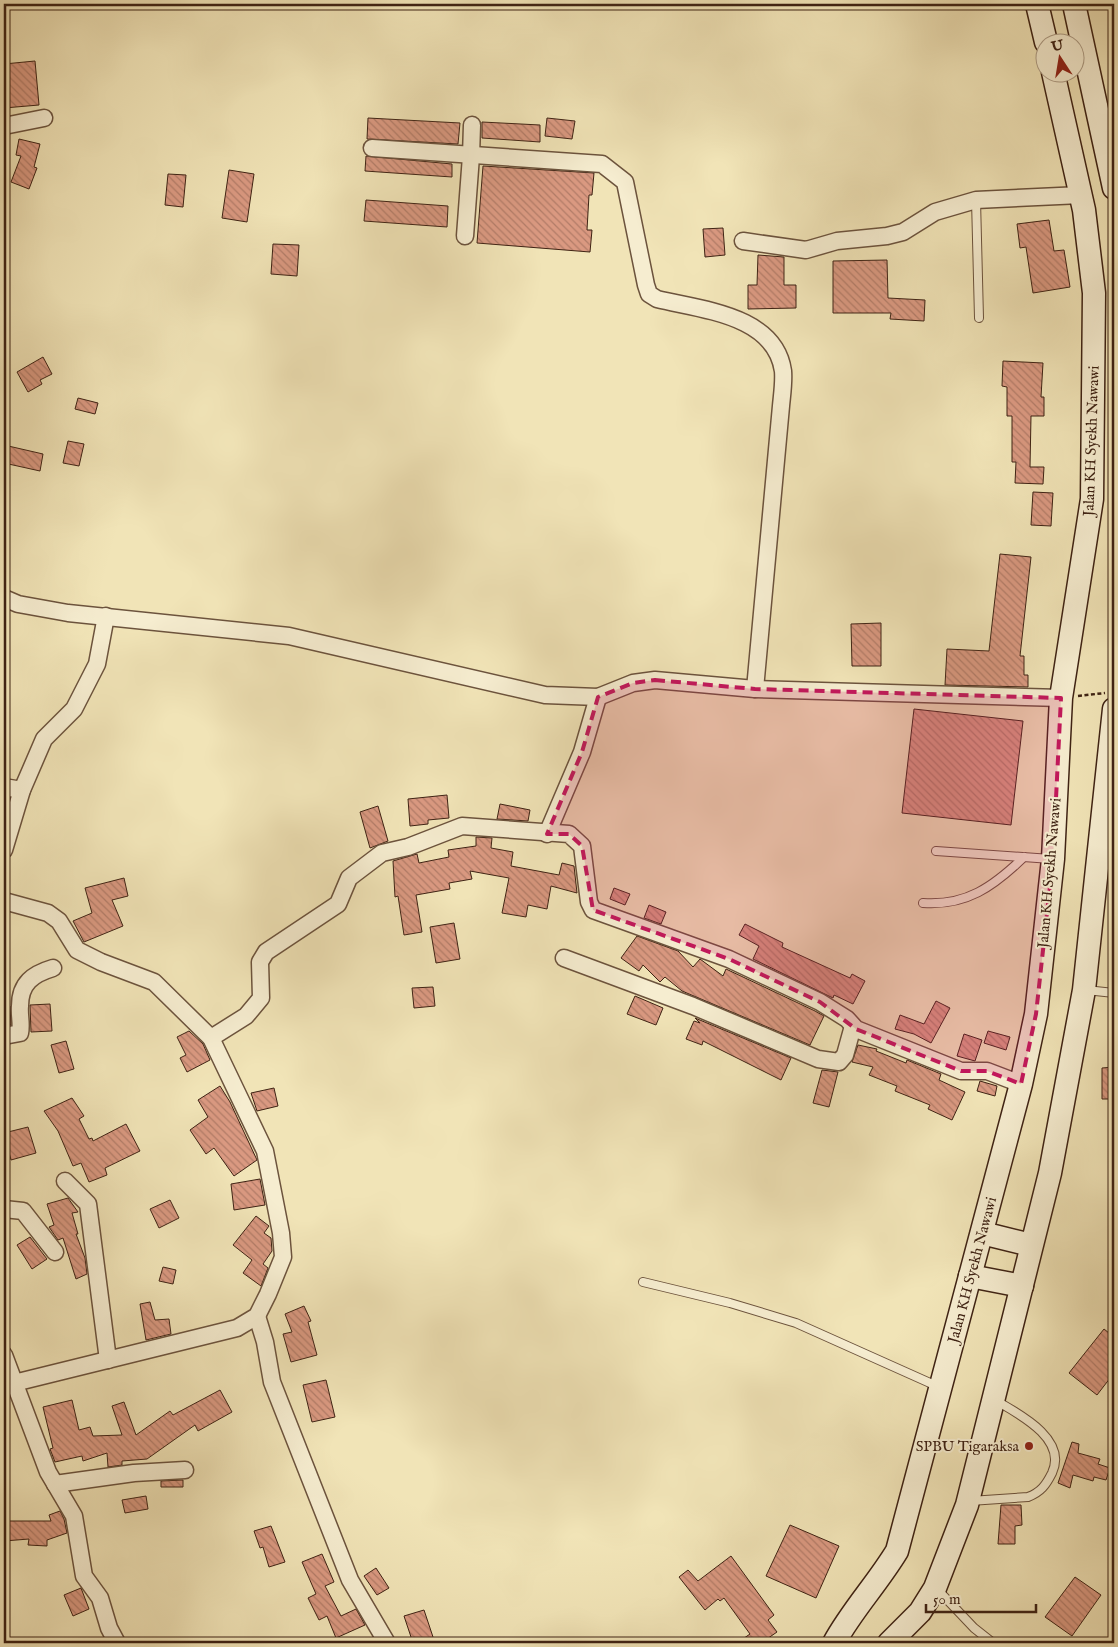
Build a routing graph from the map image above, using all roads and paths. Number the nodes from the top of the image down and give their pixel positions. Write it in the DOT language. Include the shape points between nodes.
graph roads {
  1 [pos="1038,4"];
  2 [pos="1074,4"];
  3 [pos="1044,32"];
  4 [pos="1055,82"];
  5 [pos="44,118"];
  6 [pos="472,125"];
  7 [pos="4,126"];
  8 [pos="372,148"];
  9 [pos="471,156"];
  10 [pos="1114,188"];
  11 [pos="1081,196"];
  12 [pos="976,200"];
  13 [pos="464,236"];
  14 [pos="743,241"];
  15 [pos="979,318"];
  16 [pos="4,598"];
  17 [pos="106,616"];
  18 [pos="755,689"];
  19 [pos="1114,692"];
  20 [pos="598,697"];
  21 [pos="1061,698"];
  22 [pos="1114,709"];
  23 [pos="4,787"];
  24 [pos="22,790"];
  25 [pos="547,834"];
  26 [pos="4,850"];
  27 [pos="936,851"];
  28 [pos="1024,857"];
  29 [pos="1054,859"];
  30 [pos="4,901"];
  31 [pos="923,903"];
  32 [pos="564,958"];
  33 [pos="53,968"];
  34 [pos="1084,990"];
  35 [pos="1114,993"];
  36 [pos="853,1026"];
  37 [pos="4,1036"];
  38 [pos="211,1038"];
  39 [pos="1020,1084"];
  40 [pos="65,1181"];
  41 [pos="4,1209"];
  42 [pos="982,1233"];
  43 [pos="1031,1245"];
  44 [pos="56,1252"];
  45 [pos="970,1276"];
  46 [pos="643,1282"];
  47 [pos="1022,1286"];
  48 [pos="257,1316"];
  49 [pos="4,1355"];
  50 [pos="108,1360"];
  51 [pos="14,1382"];
  52 [pos="940,1388"];
  53 [pos="994,1399"];
  54 [pos="185,1470"];
  55 [pos="56,1484"];
  56 [pos="968,1501"];
  57 [pos="935,1588"];
  58 [pos="118,1643"];
  59 [pos="387,1643"];
  60 [pos="834,1643"];
  61 [pos="889,1643"];
  62 [pos="993,1643"];
  1 -- 3 [label="main road"];
  2 -- 10 [label="main road"];
  4 -- 11 [label="main road, Jalan KH Syekh Nawawi"];
  5 -- 7 [label="street"];
  6 -- 9 [label="street"];
  8 -- 9 [label="street"];
  9 -- 13 [label="street"];
  9 -- 18 [label="street" via="602,164 614,171 625,182 650,294 757,328 773,344 783,371"];
  11 -- 12 [label="street"];
  11 -- 21 [label="main road, Jalan KH Syekh Nawawi" via="1094,293 1092,499"];
  12 -- 14 [label="street" via="935,212 904,232 887,236 837,241 806,250"];
  12 -- 15 [label="lane"];
  16 -- 17 [label="street" via="18,604 68,613"];
  17 -- 20 [label="street" via="289,636 545,695"];
  17 -- 24 [label="street" via="97,664 74,709 44,739"];
  18 -- 20 [label="street" via="655,680"];
  18 -- 21 [label="street"];
  19 -- 21 [label="path"];
  20 -- 25 [label="street" via="582,752"];
  21 -- 29 [label="main road, Jalan KH Syekh Nawawi"];
  22 -- 34 [label="main road"];
  23 -- 24 [label="street"];
  24 -- 26 [label="street"];
  25 -- 36 [label="street" via="568,834 582,846 589,902 593,910 729,958 820,1002"];
  25 -- 38 [label="street" via="462,826 408,847 382,853 349,878 338,904 266,952 260,962 262,998 246,1016"];
  27 -- 28 [label="lane"];
  28 -- 29 [label="lane"];
  28 -- 31 [label="lane" via="1009,872 964,900"];
  29 -- 39 [label="main road, Jalan KH Syekh Nawawi" via="1036,1014"];
  30 -- 38 [label="street" via="48,913 59,922 77,950 154,982"];
  32 -- 36 [label="street" via="693,1006 818,1059 839,1062 845,1055"];
  33 -- 37 [label="street" via="37,973 26,982 20,1007 20,1034"];
  34 -- 35 [label="lane"];
  34 -- 43 [label="main road" via="1050,1173"];
  36 -- 39 [label="street" via="961,1071 987,1071"];
  38 -- 48 [label="street" via="265,1151 282,1233 281,1265"];
  39 -- 42 [label="main road, Jalan KH Syekh Nawawi"];
  40 -- 50 [label="street" via="88,1204"];
  41 -- 44 [label="street" via="23,1211"];
  42 -- 43 [label="main road"];
  42 -- 45 [label="main road, Jalan KH Syekh Nawawi"];
  43 -- 47 [label="main road"];
  45 -- 47 [label="main road"];
  45 -- 52 [label="main road, Jalan KH Syekh Nawawi"];
  46 -- 52 [label="lane" via="796,1323"];
  47 -- 53 [label="main road"];
  48 -- 50 [label="street" via="237,1328"];
  48 -- 59 [label="street" via="272,1382 342,1562"];
  49 -- 51 [label="street"];
  50 -- 51 [label="street"];
  51 -- 55 [label="street" via="48,1472"];
  52 -- 60 [label="main road, Jalan KH Syekh Nawawi" via="896,1551"];
  53 -- 56 [label="main road"];
  53 -- 56 [label="lane" via="1035,1427 1052,1448 1056,1463 1044,1488 1028,1497"];
  54 -- 55 [label="street" via="134,1473"];
  55 -- 58 [label="street" via="74,1516 84,1576 100,1598 109,1628"];
  56 -- 57 [label="main road"];
  57 -- 61 [label="main road" via="920,1612"];
  57 -- 62 [label="lane"];
}
